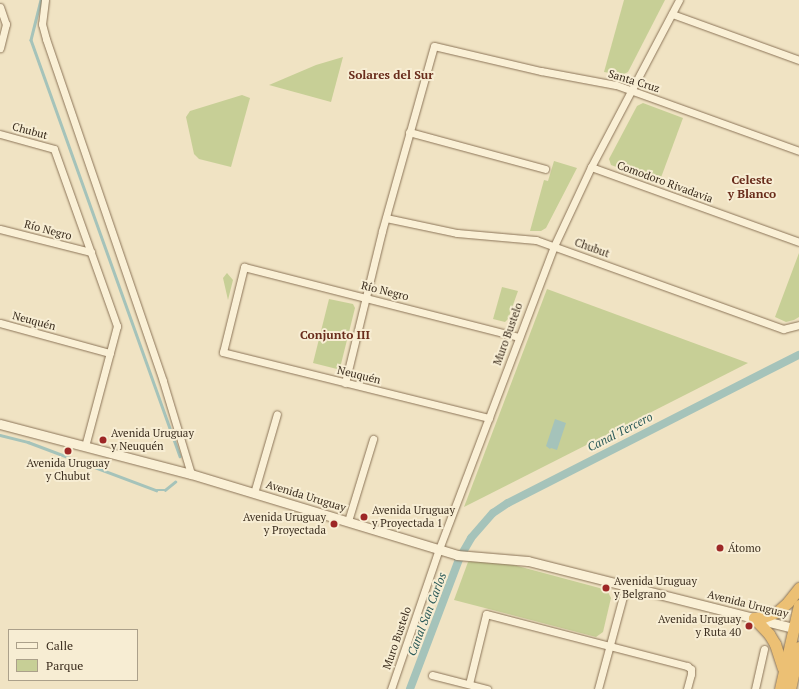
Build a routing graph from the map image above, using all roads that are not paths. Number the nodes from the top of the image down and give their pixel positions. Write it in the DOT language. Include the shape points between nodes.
graph roads {
  1 [pos="45,0"];
  2 [pos="679,0"];
  3 [pos="0,6"];
  4 [pos="672,14"];
  5 [pos="1,43"];
  6 [pos="799,60"];
  7 [pos="631,90"];
  8 [pos="410,132"];
  9 [pos="0,134"];
  10 [pos="799,152"];
  11 [pos="591,167"];
  12 [pos="545,169"];
  13 [pos="386,218"];
  14 [pos="0,228"];
  15 [pos="799,242"];
  16 [pos="554,246"];
  17 [pos="91,252"];
  18 [pos="366,298"];
  19 [pos="0,324"];
  20 [pos="799,325"];
  21 [pos="519,337"];
  22 [pos="223,352"];
  23 [pos="110,353"];
  24 [pos="345,383"];
  25 [pos="277,414"];
  26 [pos="488,418"];
  27 [pos="0,424"];
  28 [pos="373,439"];
  29 [pos="85,446"];
  30 [pos="191,474"];
  31 [pos="254,493"];
  32 [pos="348,522"];
  33 [pos="439,549"];
  34 [pos="626,585"];
  35 [pos="799,588"];
  36 [pos="799,605"];
  37 [pos="754,618"];
  38 [pos="796,627"];
  39 [pos="610,646"];
  40 [pos="799,648"];
  41 [pos="764,649"];
  42 [pos="784,673"];
  43 [pos="432,675"];
  44 [pos="469,684"];
  45 [pos="391,689"];
  46 [pos="484,689"];
  47 [pos="598,689"];
  48 [pos="687,689"];
  49 [pos="755,689"];
  50 [pos="780,689"];
  51 [pos="785,689"];
  52 [pos="790,689"];
  1 -- 30 [label="street" via="42,24 46,39 164,382"];
  2 -- 4 [label="street, Muro Bustelo"];
  3 -- 5 [label="street" via="6,24"];
  4 -- 6 [label="street"];
  4 -- 7 [label="street, Muro Bustelo"];
  7 -- 8 [label="street, Santa Cruz" via="434,46"];
  7 -- 10 [label="street, Santa Cruz"];
  7 -- 11 [label="street, Muro Bustelo"];
  8 -- 12 [label="street"];
  8 -- 13 [label="street"];
  9 -- 17 [label="street, Chubut" via="54,149"];
  11 -- 15 [label="street, Comodoro Rivadavia"];
  11 -- 16 [label="street, Muro Bustelo"];
  13 -- 16 [label="street, Chubut" via="457,233 536,240"];
  13 -- 18 [label="street"];
  14 -- 17 [label="street, Río Negro"];
  16 -- 20 [label="street, Chubut" via="783,329"];
  16 -- 21 [label="street, Muro Bustelo"];
  17 -- 23 [label="street" via="117,326"];
  18 -- 21 [label="street, Río Negro"];
  18 -- 22 [label="street, Río Negro" via="244,267"];
  18 -- 24 [label="street"];
  19 -- 23 [label="street, Neuquén"];
  21 -- 26 [label="street, Muro Bustelo"];
  22 -- 24 [label="street, Neuquén"];
  23 -- 29 [label="street"];
  24 -- 26 [label="street, Neuquén"];
  25 -- 31 [label="street"];
  26 -- 33 [label="street, Muro Bustelo"];
  27 -- 29 [label="main road, Avenida Uruguay"];
  28 -- 32 [label="street"];
  29 -- 30 [label="main road, Avenida Uruguay"];
  30 -- 31 [label="main road, Avenida Uruguay"];
  31 -- 32 [label="main road, Avenida Uruguay"];
  32 -- 33 [label="main road, Avenida Uruguay"];
  33 -- 34 [label="main road, Avenida Uruguay" via="461,556 528,561"];
  33 -- 45 [label="street, Muro Bustelo"];
  34 -- 37 [label="main road, Avenida Uruguay"];
  34 -- 39 [label="street"];
  35 -- 37 [label="highway" via="777,612"];
  36 -- 38 [label="highway"];
  37 -- 38 [label="main road, Avenida Uruguay"];
  37 -- 42 [label="highway" via="775,644"];
  38 -- 42 [label="highway"];
  38 -- 51 [label="highway" via="796,642"];
  39 -- 44 [label="street" via="486,614"];
  39 -- 47 [label="street"];
  39 -- 48 [label="street" via="687,666 691,669"];
  40 -- 52 [label="highway"];
  41 -- 49 [label="street"];
  42 -- 50 [label="highway"];
  43 -- 44 [label="street"];
  44 -- 46 [label="street"];
}
